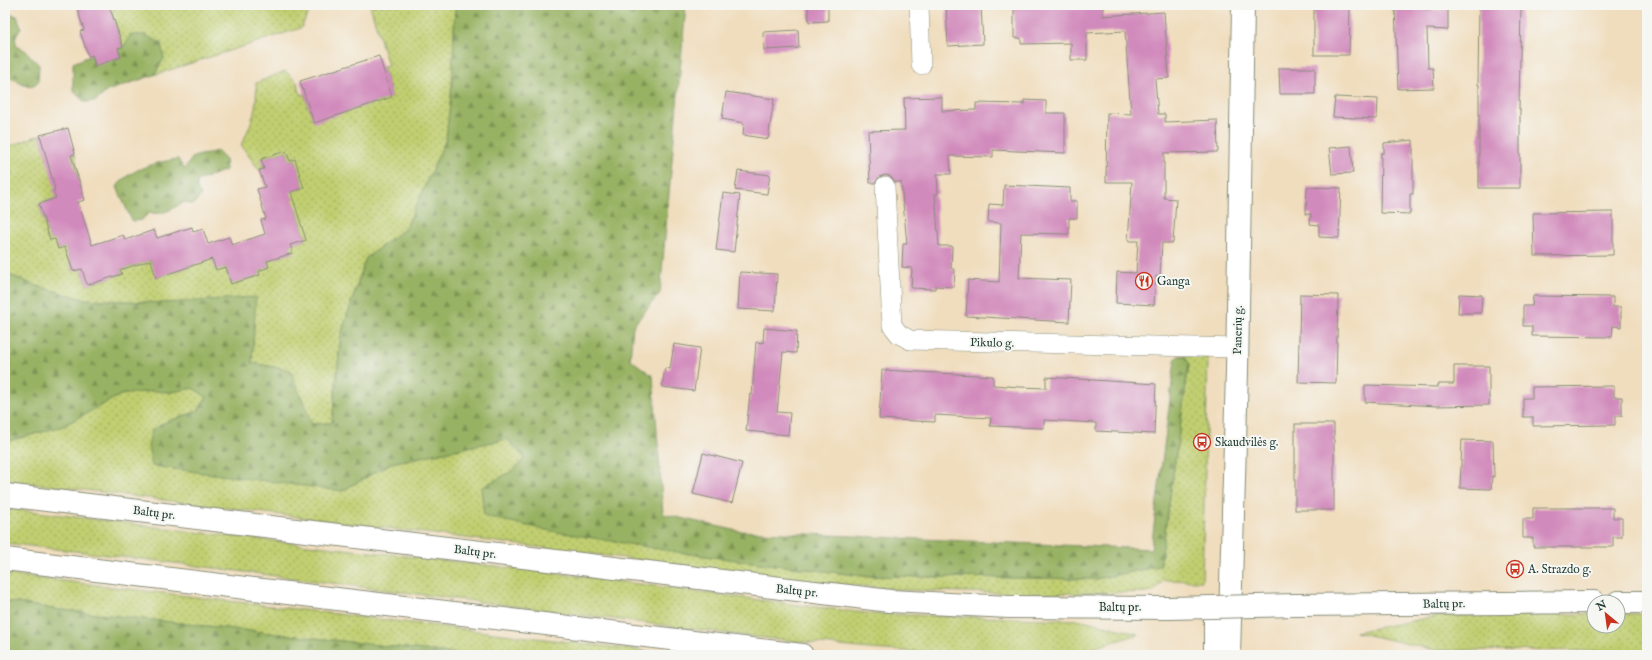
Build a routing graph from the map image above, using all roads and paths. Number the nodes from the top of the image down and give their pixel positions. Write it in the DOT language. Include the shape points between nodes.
graph roads {
  1 [pos="919,5"];
  2 [pos="1243,5"];
  3 [pos="921,65"];
  4 [pos="885,186"];
  5 [pos="1238,348"];
  6 [pos="5,495"];
  7 [pos="5,559"];
  8 [pos="1586,602"];
  9 [pos="1626,602"];
  10 [pos="1647,602"];
  11 [pos="1215,607"];
  12 [pos="802,655"];
  13 [pos="1215,655"];
  14 [pos="1229,655"];
  1 -- 3 [label="street"];
  2 -- 5 [label="main road, Panerių g."];
  4 -- 5 [label="street, Pikulo g." via="892,325 899,334 910,340"];
  5 -- 14 [label="main road, Panerių g."];
  6 -- 11 [label="main road, Baltų pr., bridge" via="890,601 1009,607"];
  7 -- 12 [label="main road"];
  8 -- 11 [label="main road, Baltų pr., bridge"];
  9 -- 10 [label="main road"];
  11 -- 13 [label="main road"];
}
